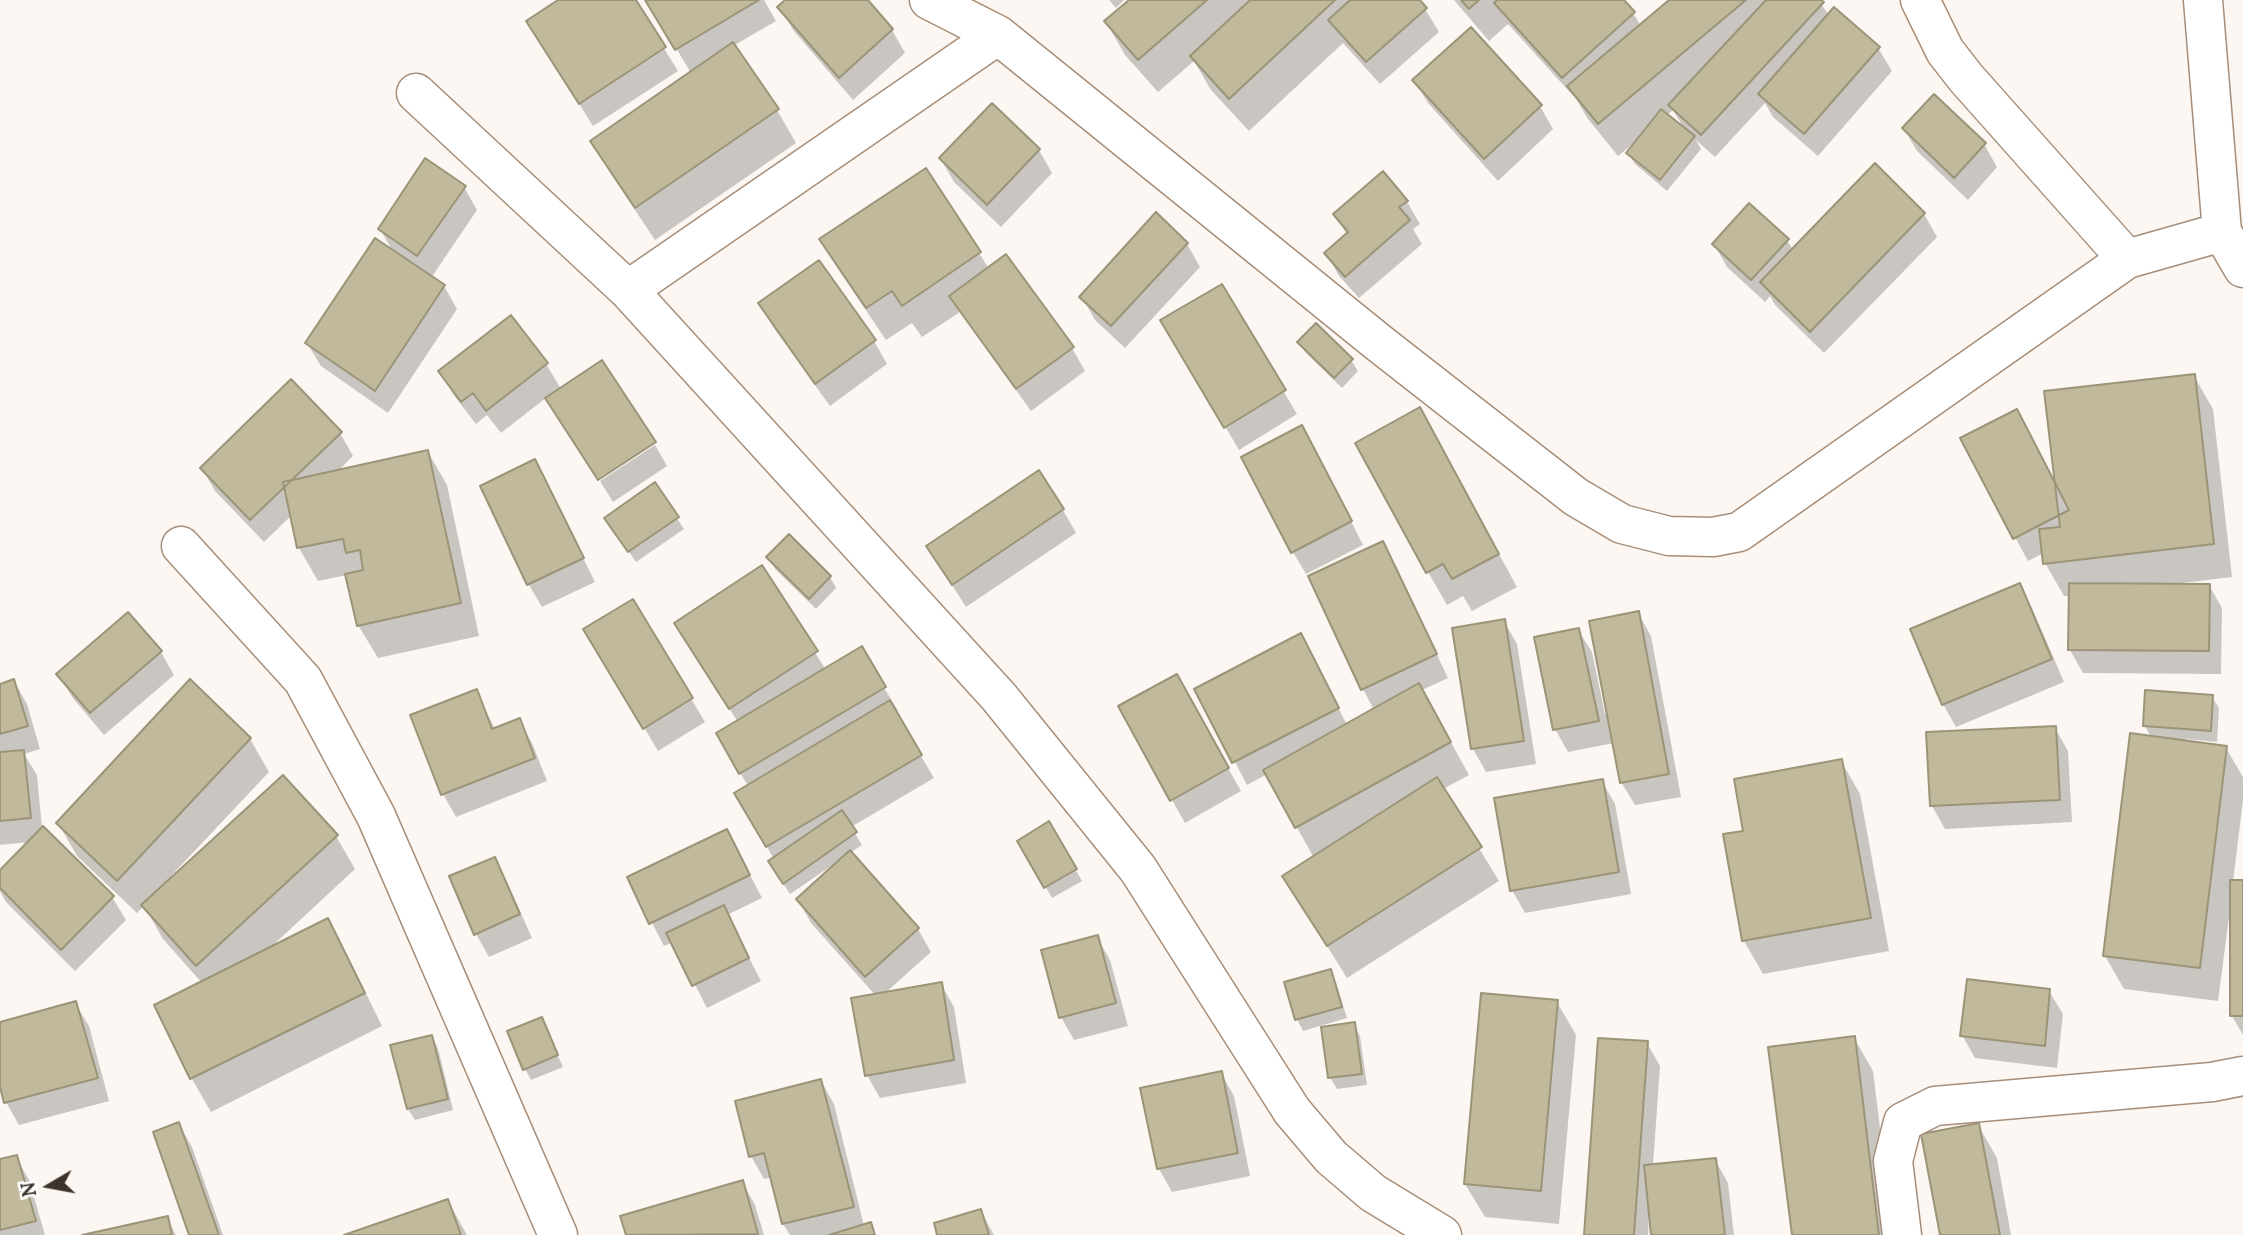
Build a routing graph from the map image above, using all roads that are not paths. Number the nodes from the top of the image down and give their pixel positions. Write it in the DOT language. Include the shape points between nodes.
graph roads {
  1 [pos="929,0"];
  2 [pos="1920,0"];
  3 [pos="2203,0"];
  4 [pos="998,35"];
  5 [pos="415,93"];
  6 [pos="2222,232"];
  7 [pos="2127,259"];
  8 [pos="2243,268"];
  9 [pos="628,290"];
  10 [pos="181,547"];
  11 [pos="2243,1076"];
  12 [pos="558,1235"];
  13 [pos="1442,1235"];
  14 [pos="1902,1235"];
  1 -- 4 [label="street"];
  2 -- 7 [label="street" via="1945,51 1966,78"];
  3 -- 6 [label="street"];
  4 -- 7 [label="street" via="1576,497 1622,524 1669,536 1713,537 1738,532"];
  4 -- 9 [label="street"];
  5 -- 9 [label="street"];
  6 -- 7 [label="street"];
  6 -- 8 [label="street"];
  9 -- 13 [label="street" via="999,697 1138,869 1292,1111 1331,1157 1373,1194"];
  10 -- 12 [label="street" via="303,680 376,816"];
  11 -- 14 [label="street" via="2213,1083 1935,1107 1903,1122 1893,1161"];
}
